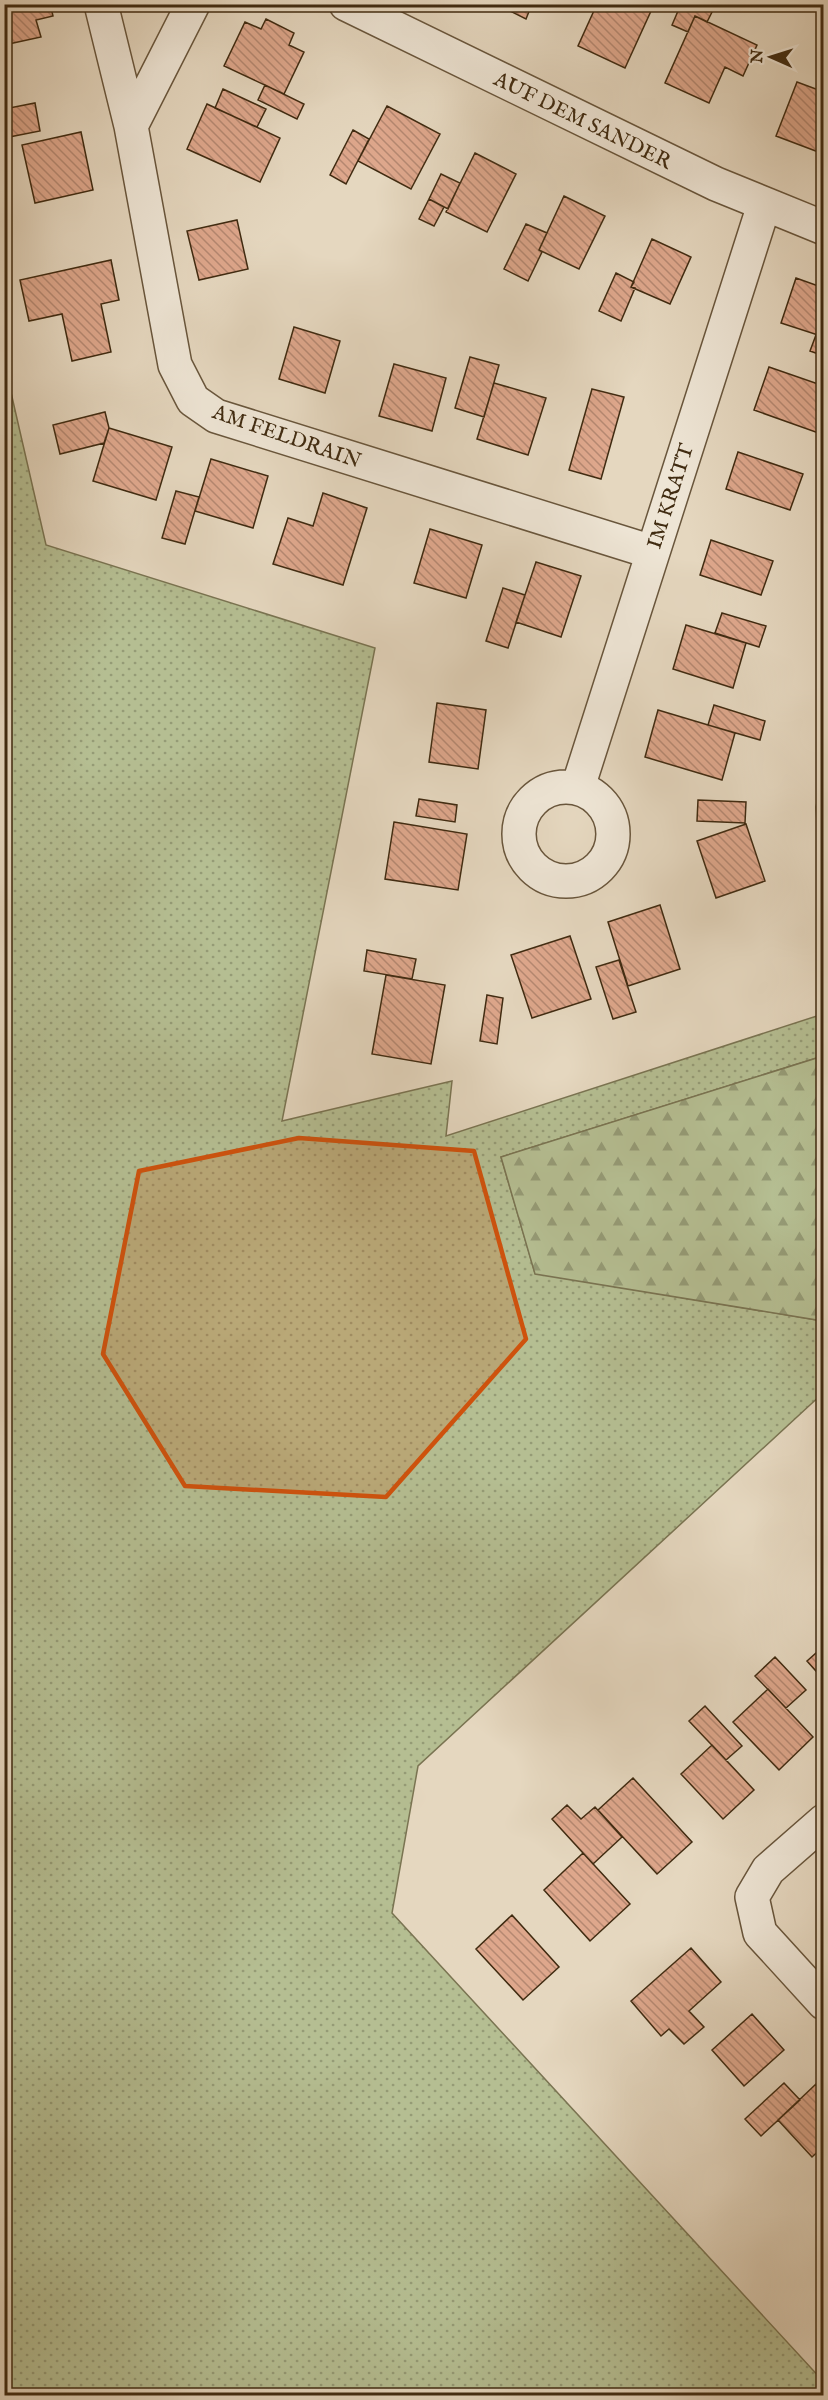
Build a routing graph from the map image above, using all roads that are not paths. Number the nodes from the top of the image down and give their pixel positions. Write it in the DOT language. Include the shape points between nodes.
graph roads {
  1 [pos="101,4"];
  2 [pos="193,4"];
  3 [pos="346,4"];
  4 [pos="130,126"];
  5 [pos="764,205"];
  6 [pos="824,228"];
  7 [pos="652,552"];
  8 [pos="578,787"];
  9 [pos="824,1821"];
  10 [pos="824,2003"];
  1 -- 4 [label="street, AM FELDRAIN"];
  2 -- 4 [label="street"];
  3 -- 5 [label="street, AUF DEM SANDER"];
  4 -- 7 [label="street, AM FELDRAIN" via="175,365 193,400 216,416"];
  5 -- 6 [label="street, AUF DEM SANDER"];
  5 -- 7 [label="street, IM KRATT"];
  7 -- 8 [label="street, IM KRATT"];
  9 -- 10 [label="street" via="768,1870 752,1897 759,1933"];
}
